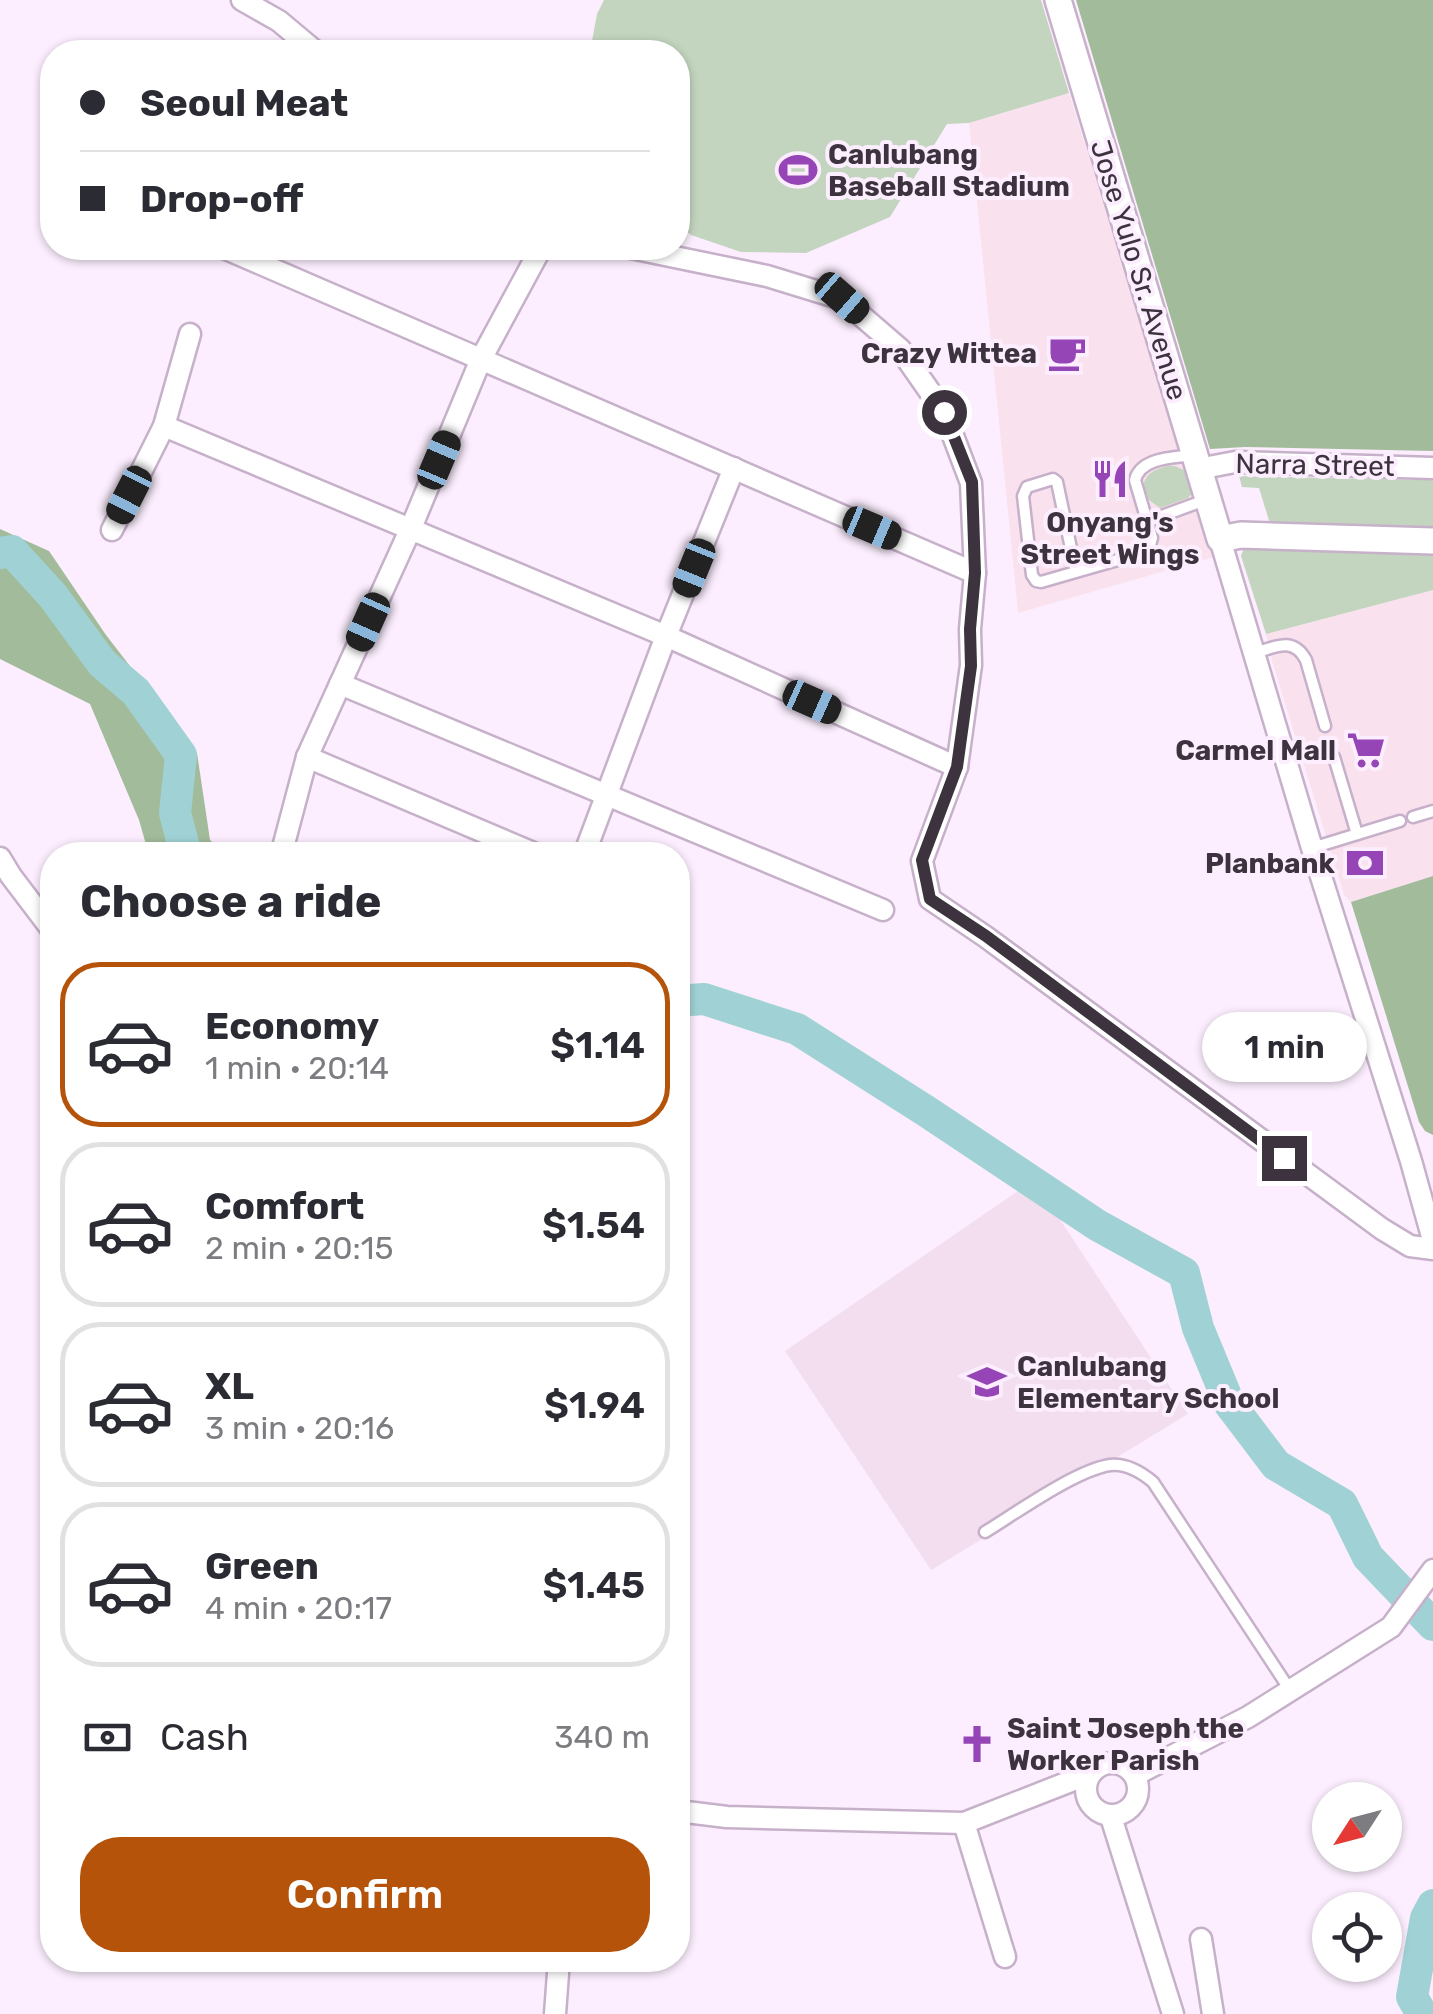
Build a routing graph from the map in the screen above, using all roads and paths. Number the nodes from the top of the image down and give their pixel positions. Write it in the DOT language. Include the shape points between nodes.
graph roads {
  1 [pos="242,0"];
  2 [pos="1059,2"];
  3 [pos="302,40"];
  4 [pos="252,260"];
  5 [pos="535,260"];
  6 [pos="689,260"];
  7 [pos="190,334"];
  8 [pos="481,359"];
  9 [pos="164,426"];
  10 [pos="1196,462"];
  11 [pos="734,468"];
  12 [pos="1433,468"];
  13 [pos="1208,499"];
  14 [pos="1148,521"];
  15 [pos="412,528"];
  16 [pos="112,530"];
  17 [pos="1220,539"];
  18 [pos="1433,541"];
  19 [pos="1076,572"];
  20 [pos="975,573"];
  21 [pos="666,636"];
  22 [pos="1254,654"];
  23 [pos="340,684"];
  24 [pos="1325,726"];
  25 [pos="307,757"];
  26 [pos="1334,757"];
  27 [pos="957,767"];
  28 [pos="607,795"];
  29 [pos="1433,811"];
  30 [pos="1413,817"];
  31 [pos="1400,821"];
  32 [pos="1357,834"];
  33 [pos="284,842"];
  34 [pos="507,842"];
  35 [pos="589,842"];
  36 [pos="1312,848"];
  37 [pos="0,858"];
  38 [pos="883,910"];
  39 [pos="40,914"];
  40 [pos="1433,1160"];
  41 [pos="1411,1161"];
  42 [pos="1433,1240"];
  43 [pos="1433,1250"];
  44 [pos="985,1532"];
  45 [pos="1433,1570"];
  46 [pos="1290,1691"];
  47 [pos="1089,1774"];
  48 [pos="1135,1775"];
  49 [pos="690,1811"];
  50 [pos="1111,1817"];
  51 [pos="964,1823"];
  52 [pos="1201,1939"];
  53 [pos="1006,1958"];
  54 [pos="558,1972"];
  55 [pos="555,2014"];
  56 [pos="1173,2014"];
  57 [pos="1213,2014"];
  1 -- 3 [label="street"];
  2 -- 10 [label="street, Jose Yulo Sr. Avenue"];
  4 -- 8 [label="street"];
  5 -- 8 [label="street"];
  6 -- 20 [label="street" via="842,298 900,349 944,412 972,482"];
  7 -- 9 [label="street"];
  8 -- 11 [label="street"];
  8 -- 15 [label="street"];
  9 -- 15 [label="street"];
  9 -- 16 [label="street"];
  10 -- 12 [label="street, Narra Street"];
  10 -- 13 [label="street, Jose Yulo Sr. Avenue"];
  10 -- 14 [label="lane" via="1156,461 1136,473"];
  11 -- 20 [label="street"];
  11 -- 21 [label="street"];
  13 -- 14 [label="lane"];
  13 -- 17 [label="street, Jose Yulo Sr. Avenue"];
  14 -- 19 [label="lane" via="1152,538 1146,550"];
  15 -- 21 [label="street"];
  15 -- 23 [label="street"];
  17 -- 18 [label="street"];
  17 -- 22 [label="street"];
  19 -- 19 [label="lane" via="1034,580 1023,496 1030,486 1053,479 1059,485"];
  20 -- 27 [label="street"];
  21 -- 27 [label="street"];
  21 -- 28 [label="street"];
  22 -- 24 [label="lane" via="1285,645 1300,650"];
  22 -- 36 [label="street"];
  23 -- 25 [label="street"];
  23 -- 28 [label="street"];
  25 -- 33 [label="street"];
  25 -- 34 [label="street"];
  26 -- 32 [label="lane"];
  27 -- 43 [label="street" via="922,860 930,899 1382,1228 1410,1246"];
  28 -- 35 [label="street"];
  28 -- 38 [label="street"];
  29 -- 30 [label="lane"];
  31 -- 32 [label="lane"];
  32 -- 36 [label="lane"];
  36 -- 41 [label="street"];
  37 -- 39 [label="street"];
  40 -- 41 [label="street"];
  41 -- 42 [label="street"];
  44 -- 46 [label="lane" via="1079,1476 1112,1464 1137,1469 1153,1482"];
  45 -- 46 [label="street" via="1390,1627"];
  46 -- 48 [label="street"];
  47 -- 48 [label="street" via="1103,1763 1121,1764"];
  47 -- 50 [label="street" via="1084,1792 1093,1809"];
  47 -- 51 [label="street"];
  48 -- 50 [label="street" via="1139,1794 1129,1811"];
  49 -- 51 [label="street"];
  50 -- 56 [label="street"];
  51 -- 53 [label="street"];
  52 -- 57 [label="street"];
  54 -- 55 [label="street"];
}
